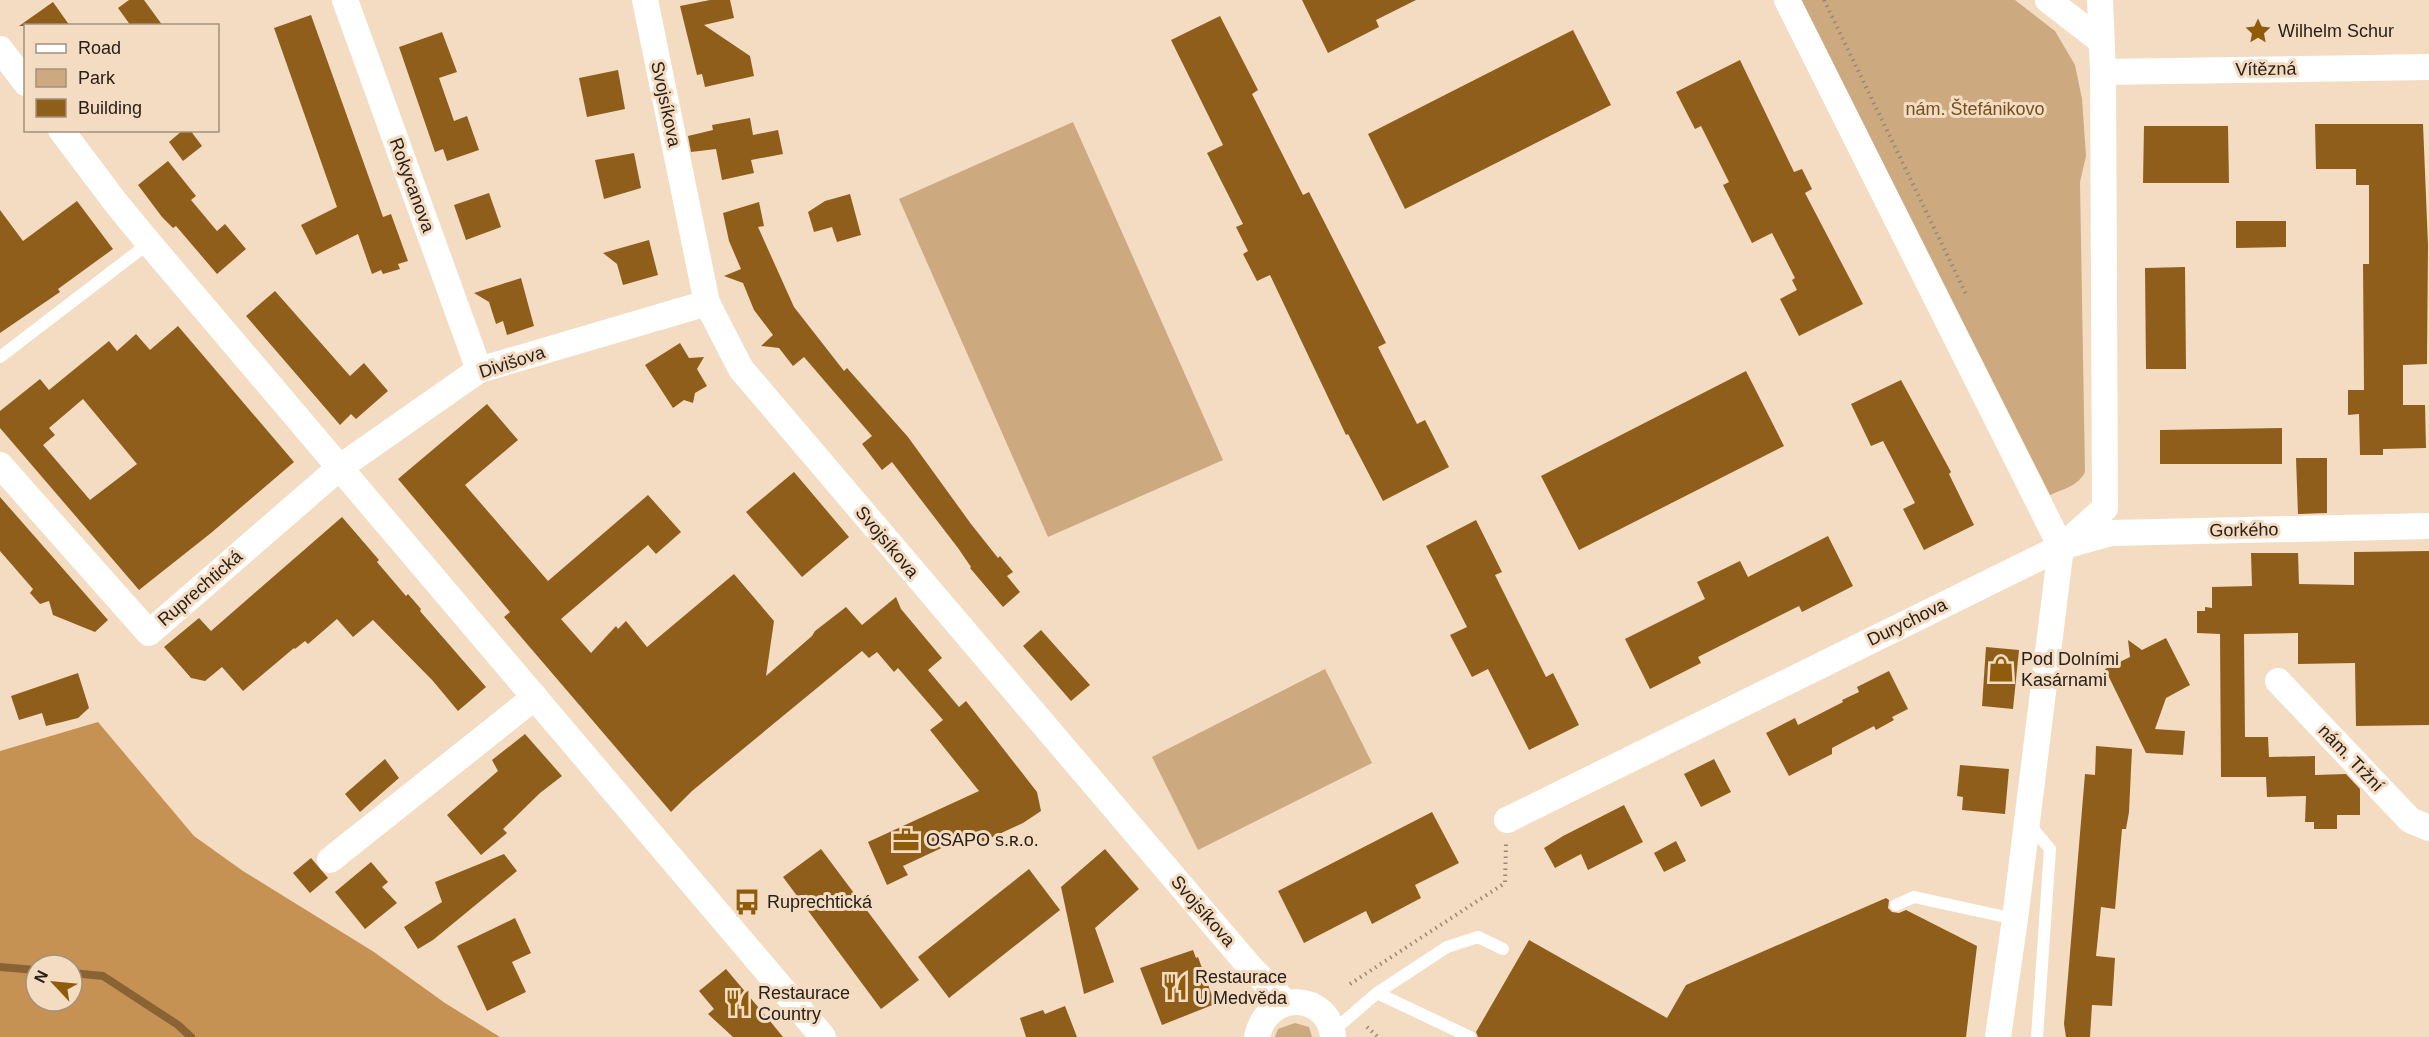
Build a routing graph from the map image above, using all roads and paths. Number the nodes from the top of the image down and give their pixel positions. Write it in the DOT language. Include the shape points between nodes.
graph roads {
  1 [pos="345,0"];
  2 [pos="645,0"];
  3 [pos="1787,0"];
  4 [pos="1824,0"];
  5 [pos="2048,0"];
  6 [pos="2100,0"];
  7 [pos="2101,41"];
  8 [pos="0,49"];
  9 [pos="2429,67"];
  10 [pos="2103,72"];
  11 [pos="24,80"];
  12 [pos="63,132"];
  13 [pos="149,243"];
  14 [pos="1967,297"];
  15 [pos="707,303"];
  16 [pos="0,357"];
  17 [pos="479,370"];
  18 [pos="0,465"];
  19 [pos="339,468"];
  20 [pos="2429,526"];
  21 [pos="2061,547"];
  22 [pos="2278,681"];
  23 [pos="535,698"];
  24 [pos="1506,820"];
  25 [pos="2026,820"];
  26 [pos="2429,828"];
  27 [pos="330,860"];
  28 [pos="1896,905"];
  29 [pos="2015,919"];
  30 [pos="1503,949"];
  31 [pos="1350,984"];
  32 [pos="1377,993"];
  33 [pos="1286,1003"];
  34 [pos="1367,1027"];
  35 [pos="1333,1034"];
  36 [pos="823,1037"];
  37 [pos="1257,1037"];
  38 [pos="1378,1037"];
  39 [pos="1470,1037"];
  40 [pos="1998,1037"];
  41 [pos="2037,1037"];
  1 -- 17 [label="street, Rokycanova"];
  2 -- 15 [label="street, Svojsíkova"];
  3 -- 21 [label="street"];
  4 -- 14 [label="path"];
  5 -- 7 [label="street"];
  6 -- 7 [label="street"];
  7 -- 10 [label="street"];
  8 -- 11 [label="street"];
  9 -- 10 [label="street, Vítězná"];
  10 -- 21 [label="street" via="2105,508"];
  12 -- 13 [label="street"];
  13 -- 16 [label="lane"];
  13 -- 19 [label="street"];
  15 -- 17 [label="street, Divišova"];
  15 -- 33 [label="street, Svojsíkova" via="741,369 1260,978"];
  17 -- 19 [label="street, Divišova"];
  18 -- 19 [label="street, Ruprechtická" via="149,633"];
  19 -- 23 [label="street"];
  20 -- 21 [label="street, Gorkého" via="2111,533"];
  21 -- 24 [label="street, Durychova"];
  21 -- 25 [label="street"];
  22 -- 26 [label="street, nám. Tržní" via="2410,820"];
  23 -- 27 [label="street"];
  23 -- 36 [label="street"];
  24 -- 31 [label="path" via="1505,883"];
  25 -- 29 [label="street"];
  25 -- 41 [label="lane" via="2050,849"];
  28 -- 29 [label="lane" via="1914,897"];
  29 -- 40 [label="street"];
  30 -- 32 [label="lane" via="1478,937 1447,947"];
  32 -- 35 [label="lane"];
  32 -- 39 [label="lane"];
  33 -- 35 [label="street" via="1298,1002 1320,1011"];
  33 -- 37 [label="street" via="1266,1016"];
  34 -- 38 [label="path"];
}
